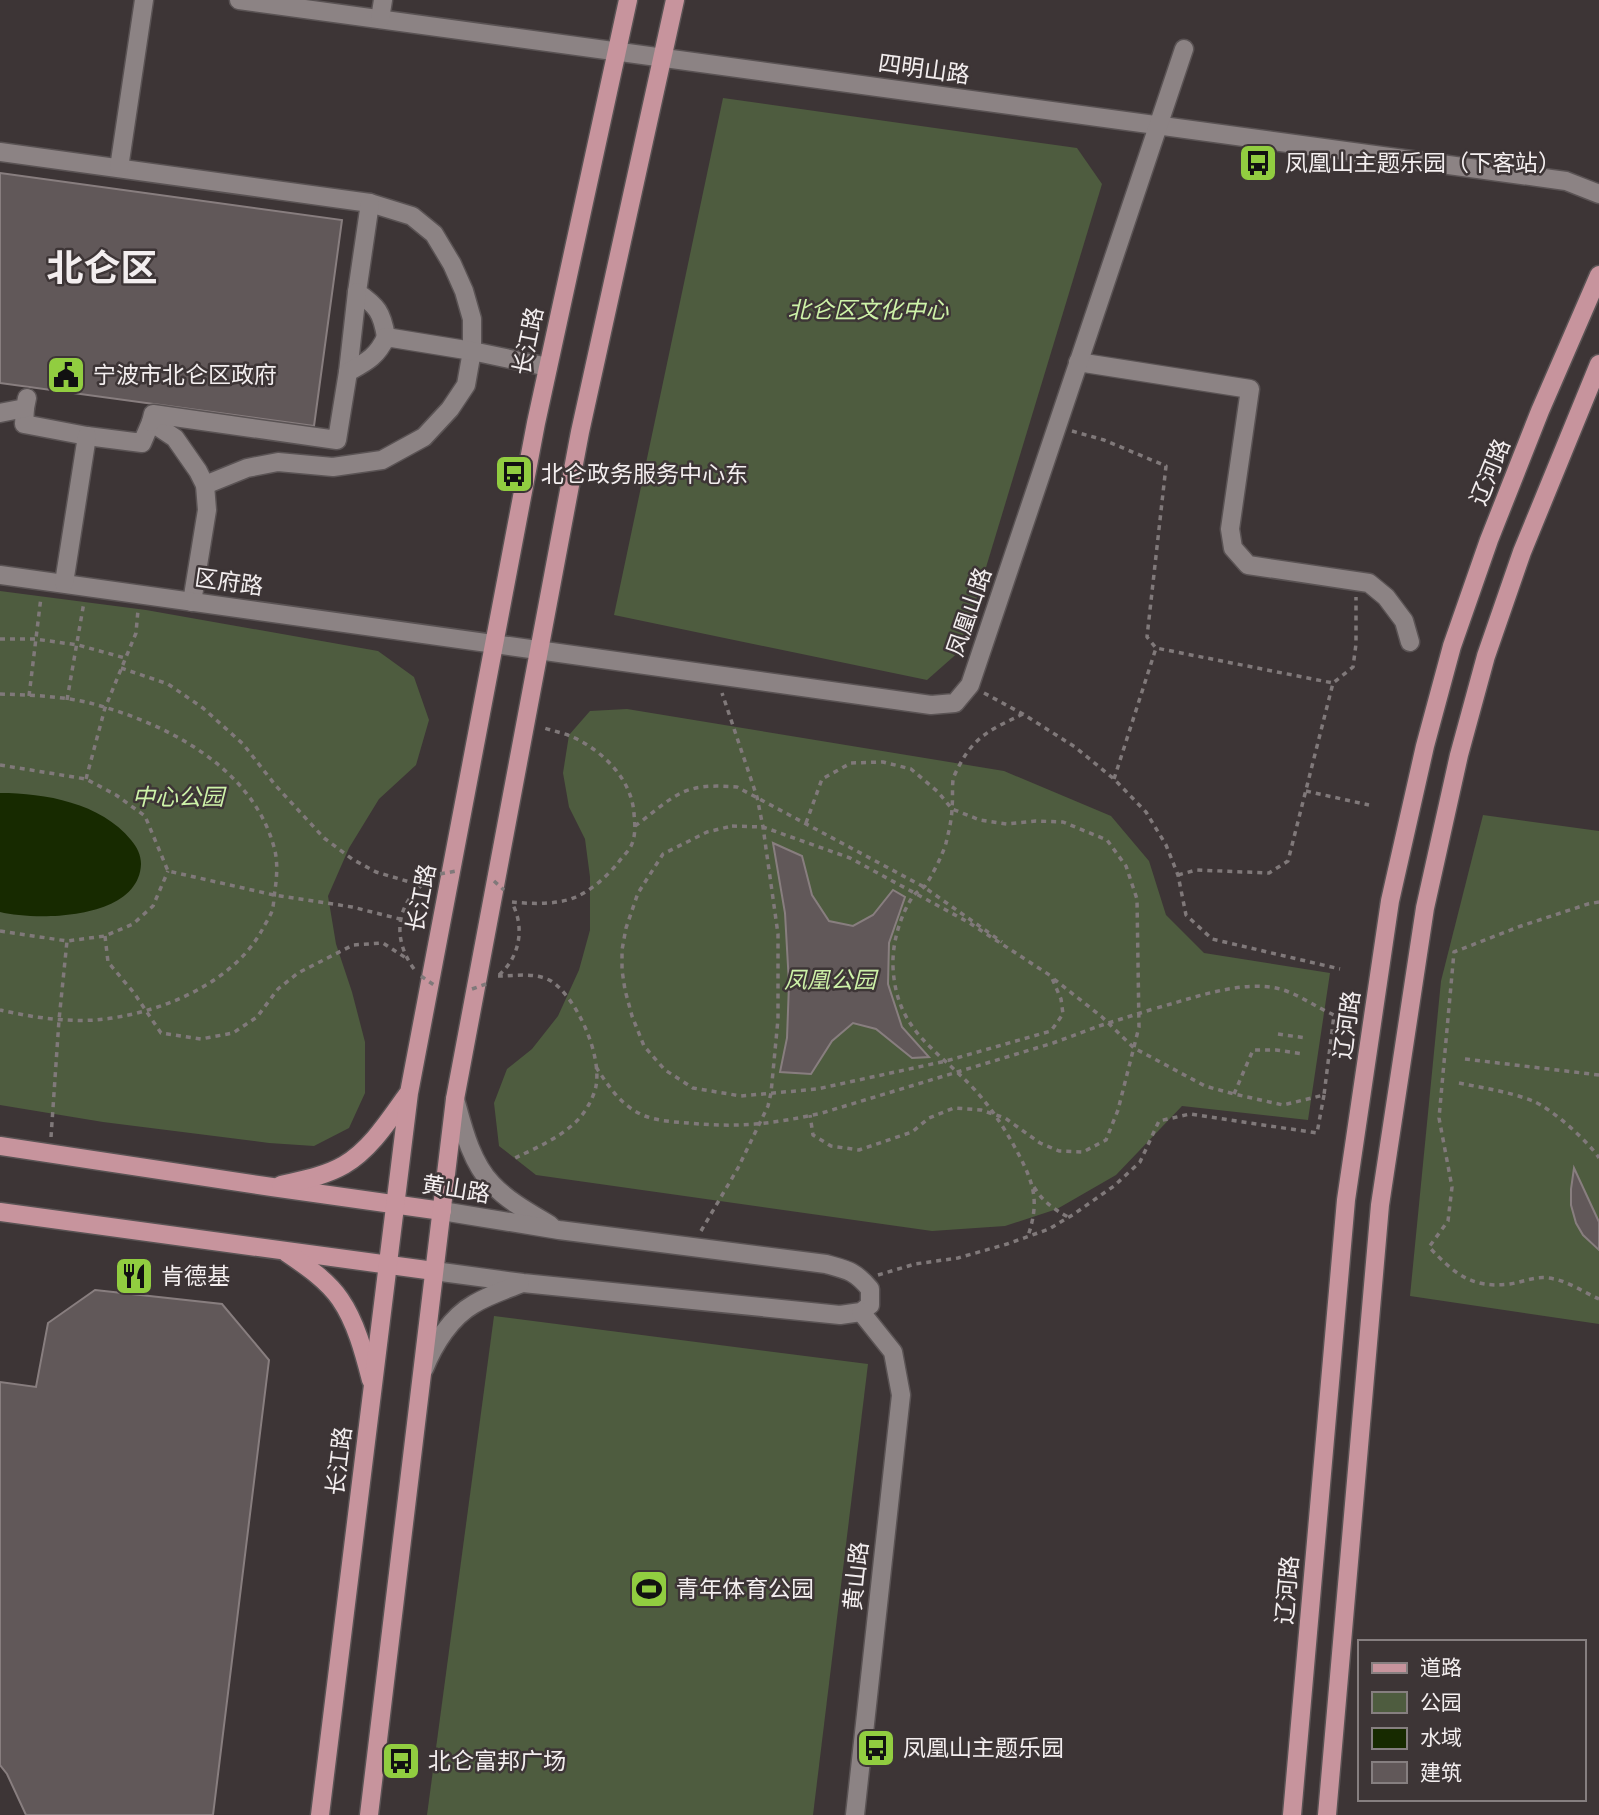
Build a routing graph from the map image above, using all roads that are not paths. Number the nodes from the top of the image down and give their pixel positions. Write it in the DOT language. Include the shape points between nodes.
graph roads {
  1 [pos="144,0"];
  2 [pos="239,0"];
  3 [pos="383,0"];
  4 [pos="628,0"];
  5 [pos="675,0"];
  6 [pos="380,19"];
  7 [pos="1184,50"];
  8 [pos="617,51"];
  9 [pos="663,58"];
  10 [pos="1158,125"];
  11 [pos="0,152"];
  12 [pos="119,168"];
  13 [pos="1599,194"];
  14 [pos="370,202"];
  15 [pos="1599,275"];
  16 [pos="357,292"];
  17 [pos="386,337"];
  18 [pos="471,351"];
  19 [pos="1078,362"];
  20 [pos="1599,364"];
  21 [pos="548,367"];
  22 [pos="348,372"];
  23 [pos="0,413"];
  24 [pos="151,422"];
  25 [pos="86,436"];
  26 [pos="337,440"];
  27 [pos="333,467"];
  28 [pos="205,485"];
  29 [pos="0,575"];
  30 [pos="64,583"];
  31 [pos="192,601"];
  32 [pos="451,638"];
  33 [pos="1410,642"];
  34 [pos="494,644"];
  35 [pos="539,650"];
  36 [pos="409,1093"];
  37 [pos="454,1100"];
  38 [pos="0,1146"];
  39 [pos="272,1187"];
  40 [pos="396,1204"];
  41 [pos="442,1211"];
  42 [pos="0,1212"];
  43 [pos="559,1230"];
  44 [pos="285,1251"];
  45 [pos="388,1265"];
  46 [pos="434,1271"];
  47 [pos="523,1283"];
  48 [pos="861,1312"];
  49 [pos="420,1378"];
  50 [pos="373,1386"];
  51 [pos="320,1815"];
  52 [pos="369,1815"];
  53 [pos="855,1815"];
  54 [pos="1292,1815"];
  55 [pos="1327,1815"];
  1 -- 12 [label="street"];
  2 -- 6 [label="street, 四明山路"];
  3 -- 6 [label="street"];
  4 -- 8 [label="main road, 长江路"];
  5 -- 9 [label="main road"];
  6 -- 8 [label="street, 四明山路"];
  7 -- 10 [label="street, 凤凰山路"];
  8 -- 9 [label="street, 四明山路"];
  8 -- 21 [label="main road, 长江路"];
  9 -- 10 [label="street, 四明山路"];
  9 -- 35 [label="main road" via="580,432"];
  10 -- 13 [label="street, 四明山路" via="1566,181"];
  10 -- 19 [label="street, 凤凰山路"];
  11 -- 12 [label="street"];
  12 -- 14 [label="street"];
  14 -- 16 [label="street"];
  14 -- 18 [label="street" via="412,216 434,234 464,291 472,319"];
  15 -- 54 [label="main road, 辽河路" via="1541,411 1452,646 1390,901 1346,1200"];
  16 -- 17 [label="street" via="376,306"];
  16 -- 22 [label="street"];
  17 -- 18 [label="street"];
  17 -- 22 [label="street" via="380,350"];
  18 -- 21 [label="street"];
  18 -- 27 [label="street" via="466,385 424,437 382,460"];
  19 -- 33 [label="street" via="1250,388 1230,529 1233,548 1248,565 1369,583 1404,621"];
  19 -- 35 [label="street, 凤凰山路" via="970,685 955,703 931,705"];
  20 -- 55 [label="main road" via="1522,552 1486,656 1424,908 1380,1205"];
  21 -- 34 [label="main road, 长江路"];
  22 -- 26 [label="street"];
  23 -- 25 [label="street" via="26,402 24,424"];
  24 -- 25 [label="street" via="142,443"];
  24 -- 26 [label="street" via="153,414"];
  24 -- 28 [label="street" via="175,438"];
  25 -- 30 [label="street"];
  26 -- 27 [label="street"];
  27 -- 28 [label="street" via="278,462 247,468"];
  28 -- 31 [label="street" via="207,510"];
  29 -- 30 [label="street, 区府路"];
  30 -- 31 [label="street, 区府路"];
  31 -- 32 [label="street, 区府路"];
  32 -- 34 [label="street, 凤凰山路"];
  34 -- 35 [label="street, 凤凰山路"];
  34 -- 36 [label="main road, 长江路"];
  35 -- 37 [label="main road"];
  36 -- 39 [label="main road" via="362,1152 344,1165"];
  36 -- 40 [label="main road, 长江路"];
  37 -- 41 [label="main road"];
  37 -- 43 [label="street" via="473,1153 492,1184"];
  38 -- 39 [label="main road, 黄山路"];
  39 -- 40 [label="main road, 黄山路"];
  40 -- 41 [label="main road, 黄山路"];
  40 -- 45 [label="main road, 长江路"];
  41 -- 43 [label="street, 黄山路"];
  41 -- 46 [label="main road"];
  42 -- 44 [label="main road"];
  43 -- 48 [label="street, 黄山路" via="826,1264 851,1271 870,1289 870,1305"];
  44 -- 45 [label="main road"];
  44 -- 50 [label="main road" via="340,1300"];
  45 -- 46 [label="main road"];
  45 -- 50 [label="main road, 长江路"];
  46 -- 47 [label="street"];
  46 -- 49 [label="main road"];
  47 -- 48 [label="street" via="840,1315"];
  47 -- 49 [label="street" via="471,1305 441,1336"];
  48 -- 53 [label="street, 黄山路" via="893,1352 901,1395"];
  49 -- 52 [label="main road"];
  50 -- 51 [label="main road, 长江路"];
}
